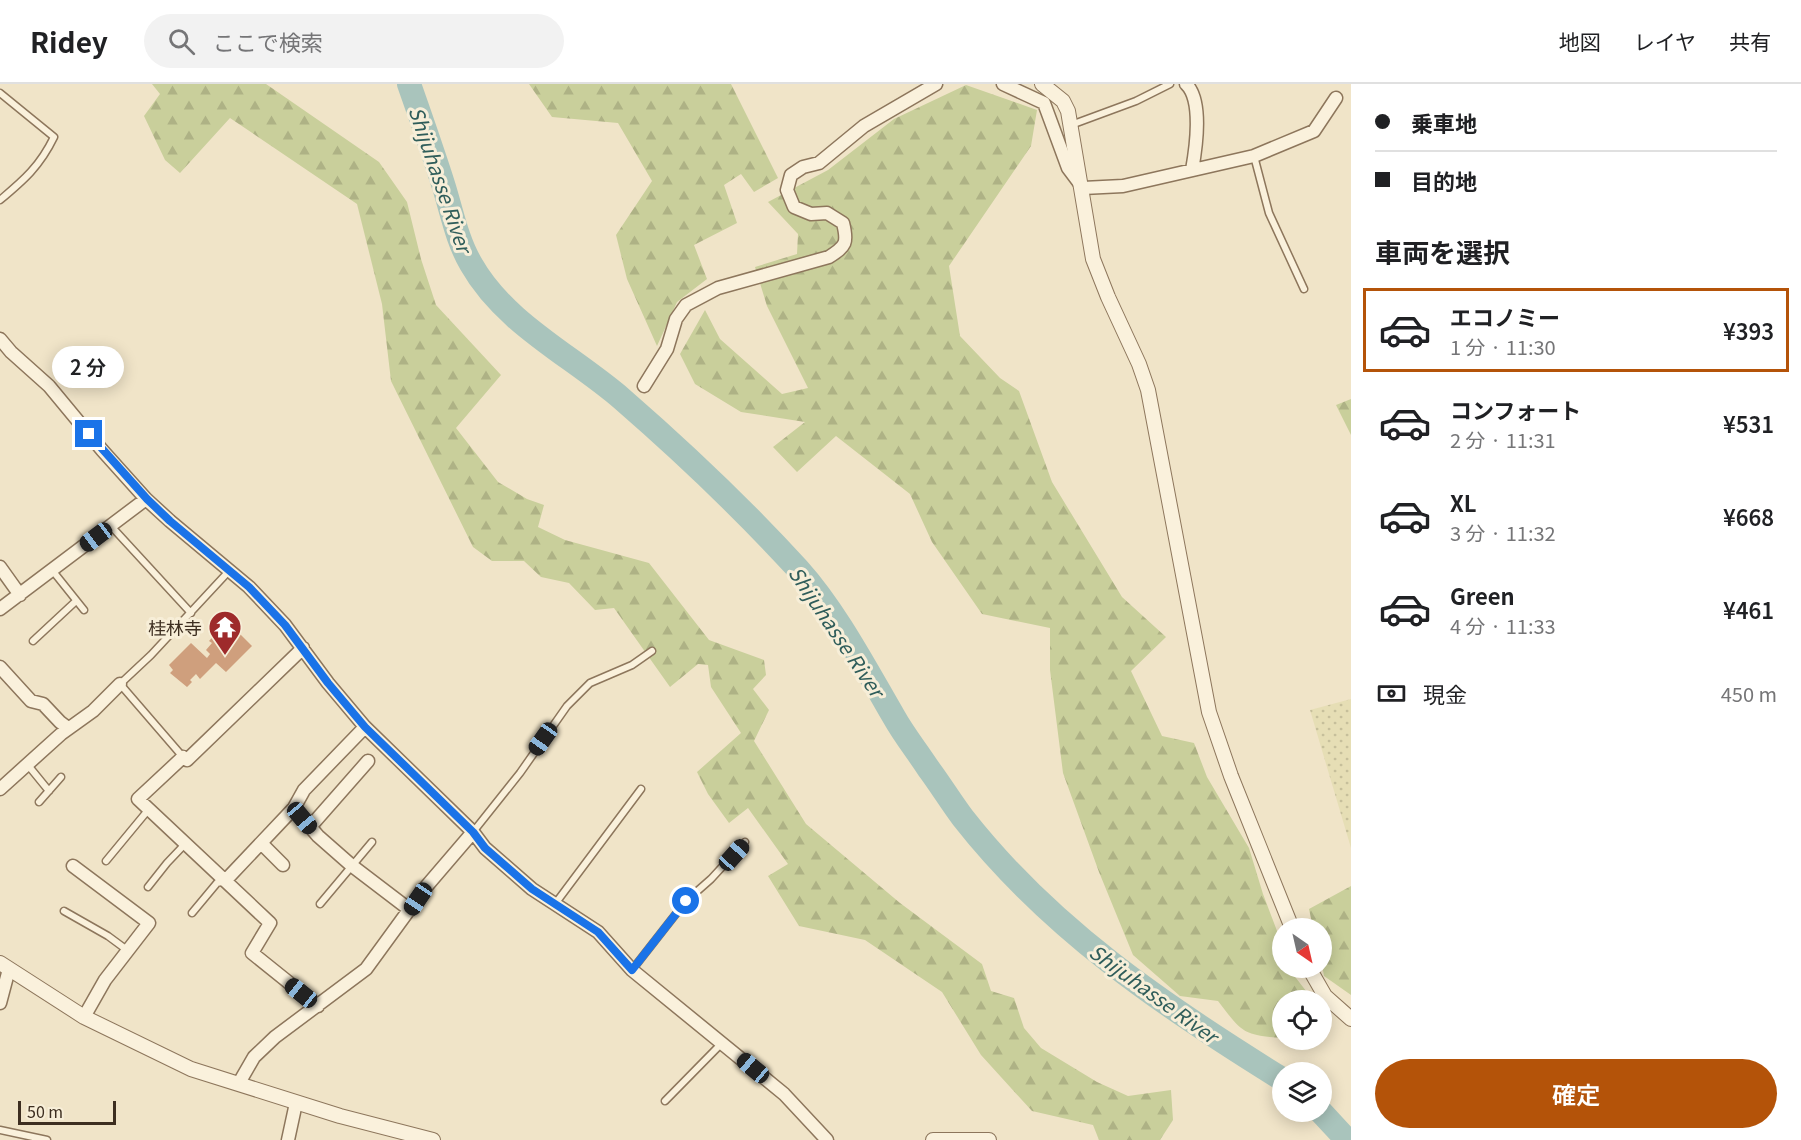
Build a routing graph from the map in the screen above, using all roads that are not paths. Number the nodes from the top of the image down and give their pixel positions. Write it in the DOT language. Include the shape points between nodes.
graph roads {
  1 [pos="933,84"];
  2 [pos="1003,84"];
  3 [pos="1042,84"];
  4 [pos="1170,84"];
  5 [pos="1186,84"];
  6 [pos="0,93"];
  7 [pos="1336,98"];
  8 [pos="1071,125"];
  9 [pos="1254,156"];
  10 [pos="1192,170"];
  11 [pos="1083,188"];
  12 [pos="0,200"];
  13 [pos="1304,289"];
  14 [pos="0,339"];
  15 [pos="644,386"];
  16 [pos="147,499"];
  17 [pos="111,526"];
  18 [pos="0,567"];
  19 [pos="52,570"];
  20 [pos="229,571"];
  21 [pos="20,595"];
  22 [pos="76,601"];
  23 [pos="0,609"];
  24 [pos="84,610"];
  25 [pos="191,613"];
  26 [pos="33,641"];
  27 [pos="303,648"];
  28 [pos="652,651"];
  29 [pos="0,667"];
  30 [pos="120,684"];
  31 [pos="365,727"];
  32 [pos="68,728"];
  33 [pos="183,757"];
  34 [pos="368,761"];
  35 [pos="27,764"];
  36 [pos="61,777"];
  37 [pos="0,789"];
  38 [pos="641,789"];
  39 [pos="49,791"];
  40 [pos="39,802"];
  41 [pos="294,808"];
  42 [pos="149,809"];
  43 [pos="310,827"];
  44 [pos="473,832"];
  45 [pos="372,842"];
  46 [pos="745,842"];
  47 [pos="186,843"];
  48 [pos="261,843"];
  49 [pos="106,861"];
  50 [pos="283,865"];
  51 [pos="351,865"];
  52 [pos="73,866"];
  53 [pos="225,880"];
  54 [pos="148,887"];
  55 [pos="320,904"];
  56 [pos="555,904"];
  57 [pos="410,910"];
  58 [pos="64,911"];
  59 [pos="192,913"];
  60 [pos="1288,918"];
  61 [pos="128,951"];
  62 [pos="4,966"];
  63 [pos="632,970"];
  64 [pos="1315,978"];
  65 [pos="0,1003"];
  66 [pos="318,1006"];
  67 [pos="84,1017"];
  68 [pos="1351,1019"];
  69 [pos="723,1042"];
  70 [pos="239,1083"];
  71 [pos="665,1101"];
  72 [pos="296,1103"];
  73 [pos="0,1130"];
  74 [pos="407,1137"];
  75 [pos="47,1140"];
  76 [pos="288,1140"];
  77 [pos="433,1140"];
  78 [pos="827,1140"];
  79 [pos="933,1140"];
  80 [pos="989,1140"];
  1 -- 15 [label="street" via="864,126 819,163 791,175 787,190 794,207 811,214 827,213 843,223 846,238 842,249 829,257 718,288 686,305 676,319 667,349"];
  2 -- 11 [label="street" via="1044,103 1068,168"];
  3 -- 8 [label="street" via="1063,100"];
  4 -- 8 [label="lane"];
  5 -- 10 [label="street" via="1191,89 1196,116 1197,144"];
  6 -- 12 [label="lane" via="54,137 29,175"];
  7 -- 9 [label="street" via="1314,131"];
  8 -- 11 [label="street"];
  9 -- 10 [label="street"];
  9 -- 13 [label="lane" via="1269,213"];
  10 -- 11 [label="street" via="1123,186"];
  11 -- 60 [label="street" via="1093,259 1148,390 1209,712"];
  14 -- 16 [label="street" via="49,386"];
  16 -- 17 [label="street"];
  16 -- 20 [label="street"];
  17 -- 19 [label="street"];
  17 -- 25 [label="lane"];
  18 -- 21 [label="street"];
  19 -- 21 [label="street"];
  19 -- 22 [label="lane"];
  20 -- 25 [label="lane"];
  20 -- 27 [label="street" via="249,587"];
  21 -- 23 [label="street"];
  22 -- 24 [label="lane"];
  22 -- 26 [label="lane"];
  25 -- 30 [label="lane"];
  27 -- 31 [label="street"];
  27 -- 33 [label="street" via="187,760"];
  28 -- 44 [label="lane" via="632,665 590,683 567,706"];
  29 -- 32 [label="street" via="31,700 43,704"];
  30 -- 32 [label="street" via="93,711"];
  30 -- 33 [label="lane"];
  31 -- 41 [label="street" via="304,790"];
  31 -- 44 [label="street"];
  32 -- 35 [label="street"];
  33 -- 42 [label="street" via="138,799"];
  34 -- 43 [label="street"];
  35 -- 37 [label="street"];
  35 -- 39 [label="lane"];
  36 -- 39 [label="lane"];
  38 -- 56 [label="lane"];
  39 -- 40 [label="lane"];
  41 -- 43 [label="street"];
  41 -- 48 [label="street"];
  42 -- 47 [label="street"];
  42 -- 49 [label="lane"];
  43 -- 51 [label="street"];
  44 -- 56 [label="street" via="485,848"];
  44 -- 57 [label="street"];
  45 -- 51 [label="lane"];
  46 -- 63 [label="lane" via="686,901"];
  47 -- 53 [label="street"];
  47 -- 54 [label="lane"];
  48 -- 50 [label="street"];
  48 -- 53 [label="street"];
  51 -- 55 [label="lane"];
  51 -- 57 [label="street"];
  52 -- 61 [label="street" via="149,923"];
  53 -- 59 [label="lane" via="217,883"];
  53 -- 66 [label="street" via="270,923 252,953"];
  56 -- 63 [label="street" via="598,932"];
  57 -- 66 [label="street" via="366,969"];
  58 -- 61 [label="lane"];
  61 -- 67 [label="street" via="105,980"];
  62 -- 65 [label="street"];
  62 -- 67 [label="street"];
  63 -- 69 [label="street"];
  64 -- 68 [label="street" via="1325,996"];
  66 -- 70 [label="street" via="254,1057"];
  67 -- 70 [label="street" via="191,1069"];
  69 -- 71 [label="lane"];
  69 -- 78 [label="street" via="784,1094"];
  70 -- 72 [label="street"];
  72 -- 74 [label="street"];
  72 -- 76 [label="street"];
  73 -- 75 [label="lane"];
  74 -- 77 [label="street"];
  79 -- 80 [label="street"];
}
